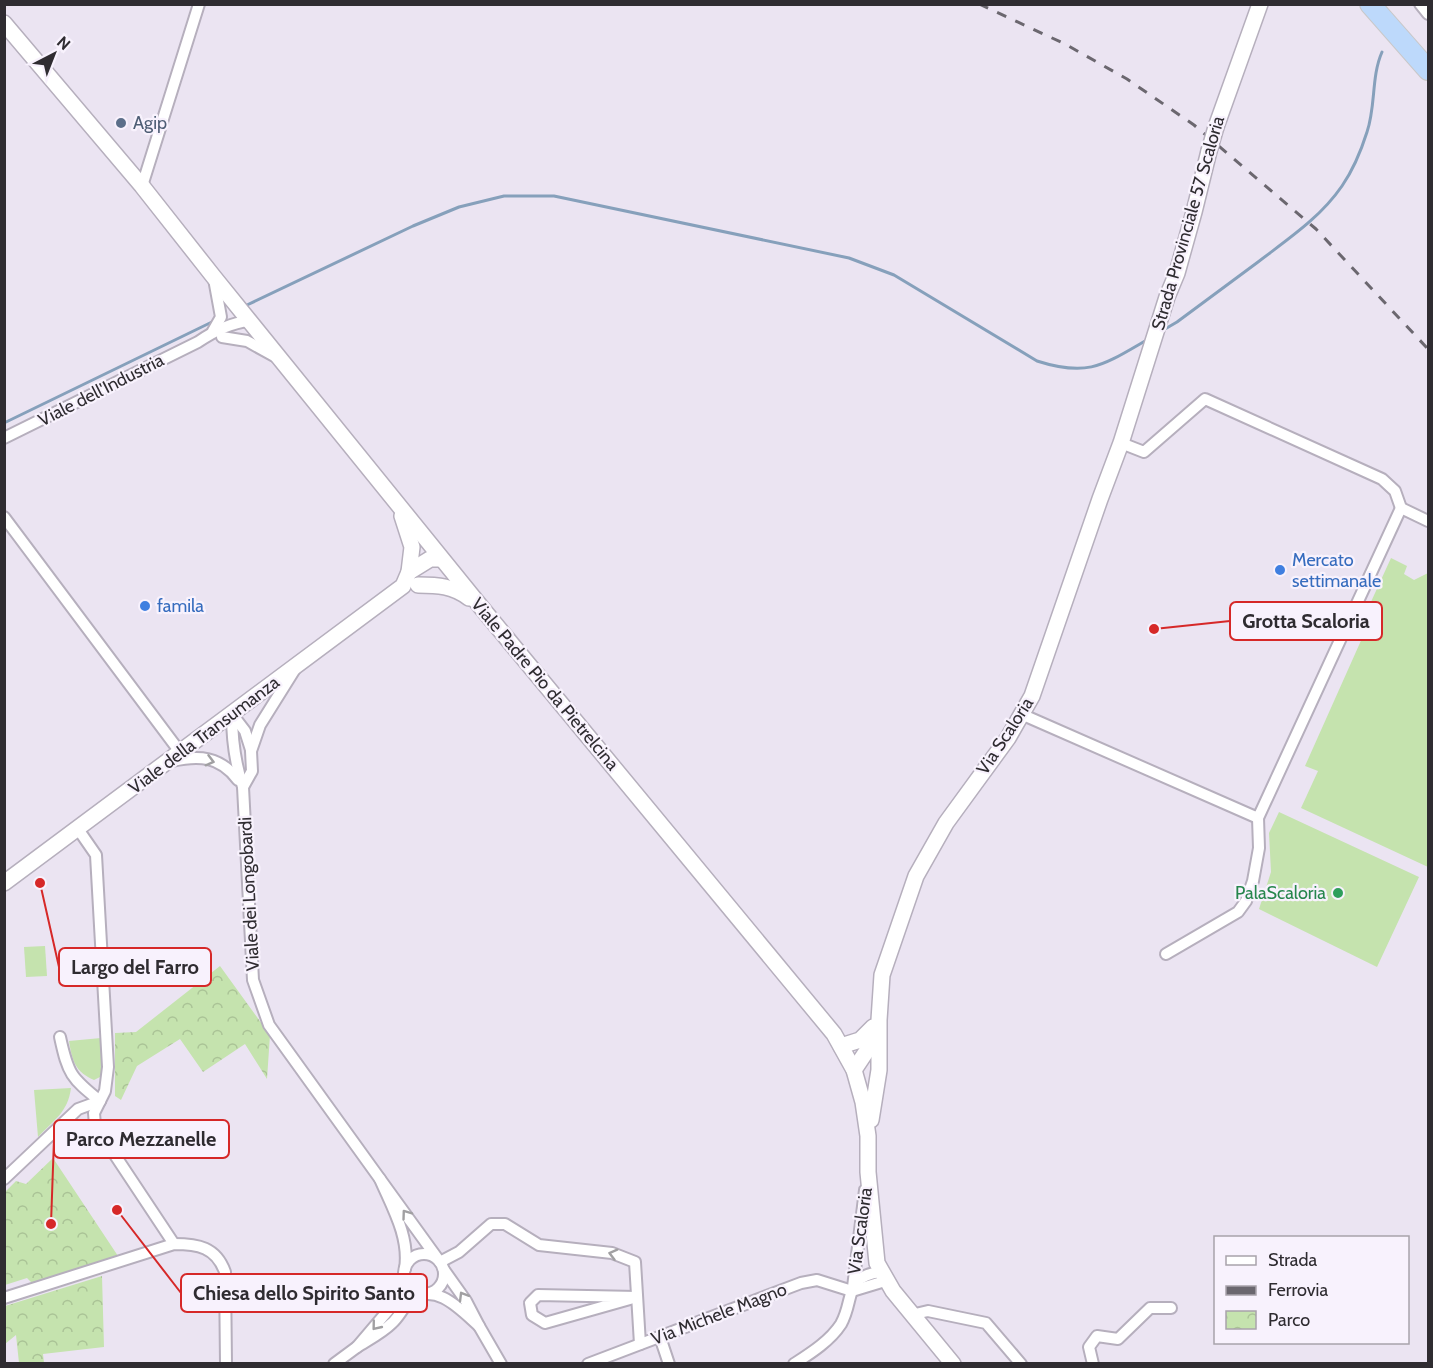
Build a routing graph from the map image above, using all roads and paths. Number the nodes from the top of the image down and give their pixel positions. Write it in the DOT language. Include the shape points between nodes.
graph roads {
  1 [pos="199,4"];
  2 [pos="1260,4"];
  3 [pos="1370,4"];
  4 [pos="1386,4"];
  5 [pos="1420,4"];
  6 [pos="1428,14"];
  7 [pos="4,23"];
  8 [pos="1428,52"];
  9 [pos="1428,70"];
  10 [pos="142,186"];
  11 [pos="213,276"];
  12 [pos="249,321"];
  13 [pos="218,334"];
  14 [pos="280,359"];
  15 [pos="4,438"];
  16 [pos="1121,443"];
  17 [pos="398,504"];
  18 [pos="1401,508"];
  19 [pos="4,517"];
  20 [pos="1428,521"];
  21 [pos="441,559"];
  22 [pos="410,581"];
  23 [pos="481,608"];
  24 [pos="298,664"];
  25 [pos="232,714"];
  26 [pos="1021,714"];
  27 [pos="251,751"];
  28 [pos="174,757"];
  29 [pos="243,787"];
  30 [pos="1258,818"];
  31 [pos="78,829"];
  32 [pos="4,883"];
  33 [pos="1166,954"];
  34 [pos="879,1020"];
  35 [pos="60,1037"];
  36 [pos="842,1046"];
  37 [pos="854,1070"];
  38 [pos="879,1070"];
  39 [pos="100,1101"];
  40 [pos="868,1136"];
  41 [pos="868,1172"];
  42 [pos="4,1179"];
  43 [pos="380,1179"];
  44 [pos="174,1244"];
  45 [pos="442,1266"];
  46 [pos="404,1272"];
  47 [pos="883,1276"];
  48 [pos="852,1291"];
  49 [pos="425,1294"];
  50 [pos="637,1297"];
  51 [pos="4,1298"];
  52 [pos="1171,1308"];
  53 [pos="911,1315"];
  54 [pos="478,1326"];
  55 [pos="660,1337"];
  56 [pos="640,1344"];
  57 [pos="357,1347"];
  58 [pos="952,1363"];
  59 [pos="226,1364"];
  60 [pos="334,1364"];
  61 [pos="501,1364"];
  62 [pos="588,1364"];
  63 [pos="669,1364"];
  64 [pos="794,1364"];
  65 [pos="1021,1364"];
  66 [pos="1093,1364"];
  1 -- 10 [label="street"];
  2 -- 16 [label="street, Strada Provinciale 57 Scaloria, bridge" via="1215,127 1177,273"];
  3 -- 9 [label="highway"];
  4 -- 8 [label="highway"];
  5 -- 6 [label="street"];
  7 -- 10 [label="street, Viale Padre Pio da Pietrelcina"];
  10 -- 11 [label="street, Viale Padre Pio da Pietrelcina"];
  11 -- 12 [label="street, Viale Padre Pio da Pietrelcina"];
  11 -- 13 [label="street" via="221,317"];
  12 -- 13 [label="street, Viale dell'Industria" via="237,322"];
  12 -- 14 [label="street, Viale Padre Pio da Pietrelcina"];
  13 -- 14 [label="street" via="247,341"];
  13 -- 15 [label="street, Viale dell'Industria"];
  14 -- 17 [label="street, Viale Padre Pio da Pietrelcina"];
  16 -- 18 [label="street" via="1144,452 1205,399 1382,478 1395,491"];
  16 -- 26 [label="street, Via Scaloria" via="1032,696"];
  17 -- 21 [label="street, Viale Padre Pio da Pietrelcina"];
  17 -- 22 [label="street" via="412,547"];
  18 -- 20 [label="street"];
  18 -- 30 [label="street"];
  19 -- 28 [label="street"];
  21 -- 22 [label="street, Viale della Transumanza" via="437,569"];
  21 -- 23 [label="street, Viale Padre Pio da Pietrelcina"];
  22 -- 23 [label="street" via="458,590"];
  22 -- 24 [label="street, Viale della Transumanza"];
  23 -- 36 [label="street, Viale Padre Pio da Pietrelcina"];
  24 -- 25 [label="street, Viale della Transumanza"];
  24 -- 27 [label="street, Viale dei Longobardi" via="260,725"];
  25 -- 27 [label="street, Viale dei Longobardi" via="246,731"];
  25 -- 28 [label="street, Viale della Transumanza"];
  25 -- 29 [label="street, Viale dei Longobardi" via="232,738"];
  26 -- 30 [label="street"];
  26 -- 34 [label="street, Via Scaloria" via="946,823 916,876 882,975"];
  27 -- 29 [label="street, Viale dei Longobardi" via="252,771"];
  28 -- 29 [label="street, one-way" via="214,759 231,771"];
  28 -- 31 [label="street, Viale della Transumanza"];
  29 -- 43 [label="street, Viale dei Longobardi" via="253,981 269,1025"];
  30 -- 33 [label="street" via="1259,848 1246,901 1238,912"];
  31 -- 32 [label="street, Viale della Transumanza"];
  31 -- 39 [label="street" via="96,855 108,1067"];
  34 -- 36 [label="street" via="860,1040"];
  34 -- 37 [label="street, Via Scaloria" via="868,1049"];
  34 -- 38 [label="street, Via Scaloria"];
  35 -- 39 [label="street" via="65,1063 75,1082"];
  36 -- 37 [label="street, Via Scaloria"];
  37 -- 38 [label="street"];
  37 -- 40 [label="street, Via Scaloria"];
  38 -- 40 [label="street, Via Scaloria"];
  39 -- 42 [label="street" via="78,1109"];
  39 -- 44 [label="street" via="94,1113 95,1125"];
  40 -- 41 [label="street, Via Scaloria"];
  41 -- 47 [label="street, Via Scaloria" via="875,1255"];
  41 -- 48 [label="street, Via Scaloria"];
  45 -- 43 [label="street, Viale dei Longobardi, one-way"];
  43 -- 46 [label="street, Viale dei Longobardi" via="402,1232"];
  44 -- 51 [label="street"];
  44 -- 59 [label="street" via="209,1250 220,1259 225,1272"];
  45 -- 46 [label="street" via="429,1255 417,1256 407,1263"];
  45 -- 49 [label="street" via="440,1286"];
  50 -- 45 [label="street, one-way" via="635,1262 612,1253 539,1245 505,1224 491,1224"];
  54 -- 45 [label="street, Viale dei Longobardi, one-way"];
  46 -- 49 [label="street" via="409,1287"];
  46 -- 57 [label="street, one-way" via="391,1307"];
  47 -- 48 [label="street" via="867,1274 859,1278"];
  47 -- 53 [label="street, Via Scaloria"];
  48 -- 55 [label="street, Via Michele Magno" via="817,1280 801,1283"];
  48 -- 64 [label="street, Via Scaloria" via="841,1323 819,1348"];
  49 -- 54 [label="street" via="446,1299"];
  49 -- 57 [label="street" via="411,1300 394,1322"];
  50 -- 50 [label="street" via="538,1295 530,1303 532,1316 545,1323"];
  50 -- 56 [label="street"];
  52 -- 66 [label="street" via="1150,1308 1118,1339 1097,1336 1089,1347"];
  53 -- 58 [label="street, Via Scaloria"];
  53 -- 65 [label="street" via="928,1311 986,1323"];
  54 -- 61 [label="street"];
  55 -- 56 [label="street, Via Michele Magno"];
  55 -- 63 [label="street"];
  56 -- 62 [label="street, Via Michele Magno"];
  57 -- 60 [label="street"];
}
